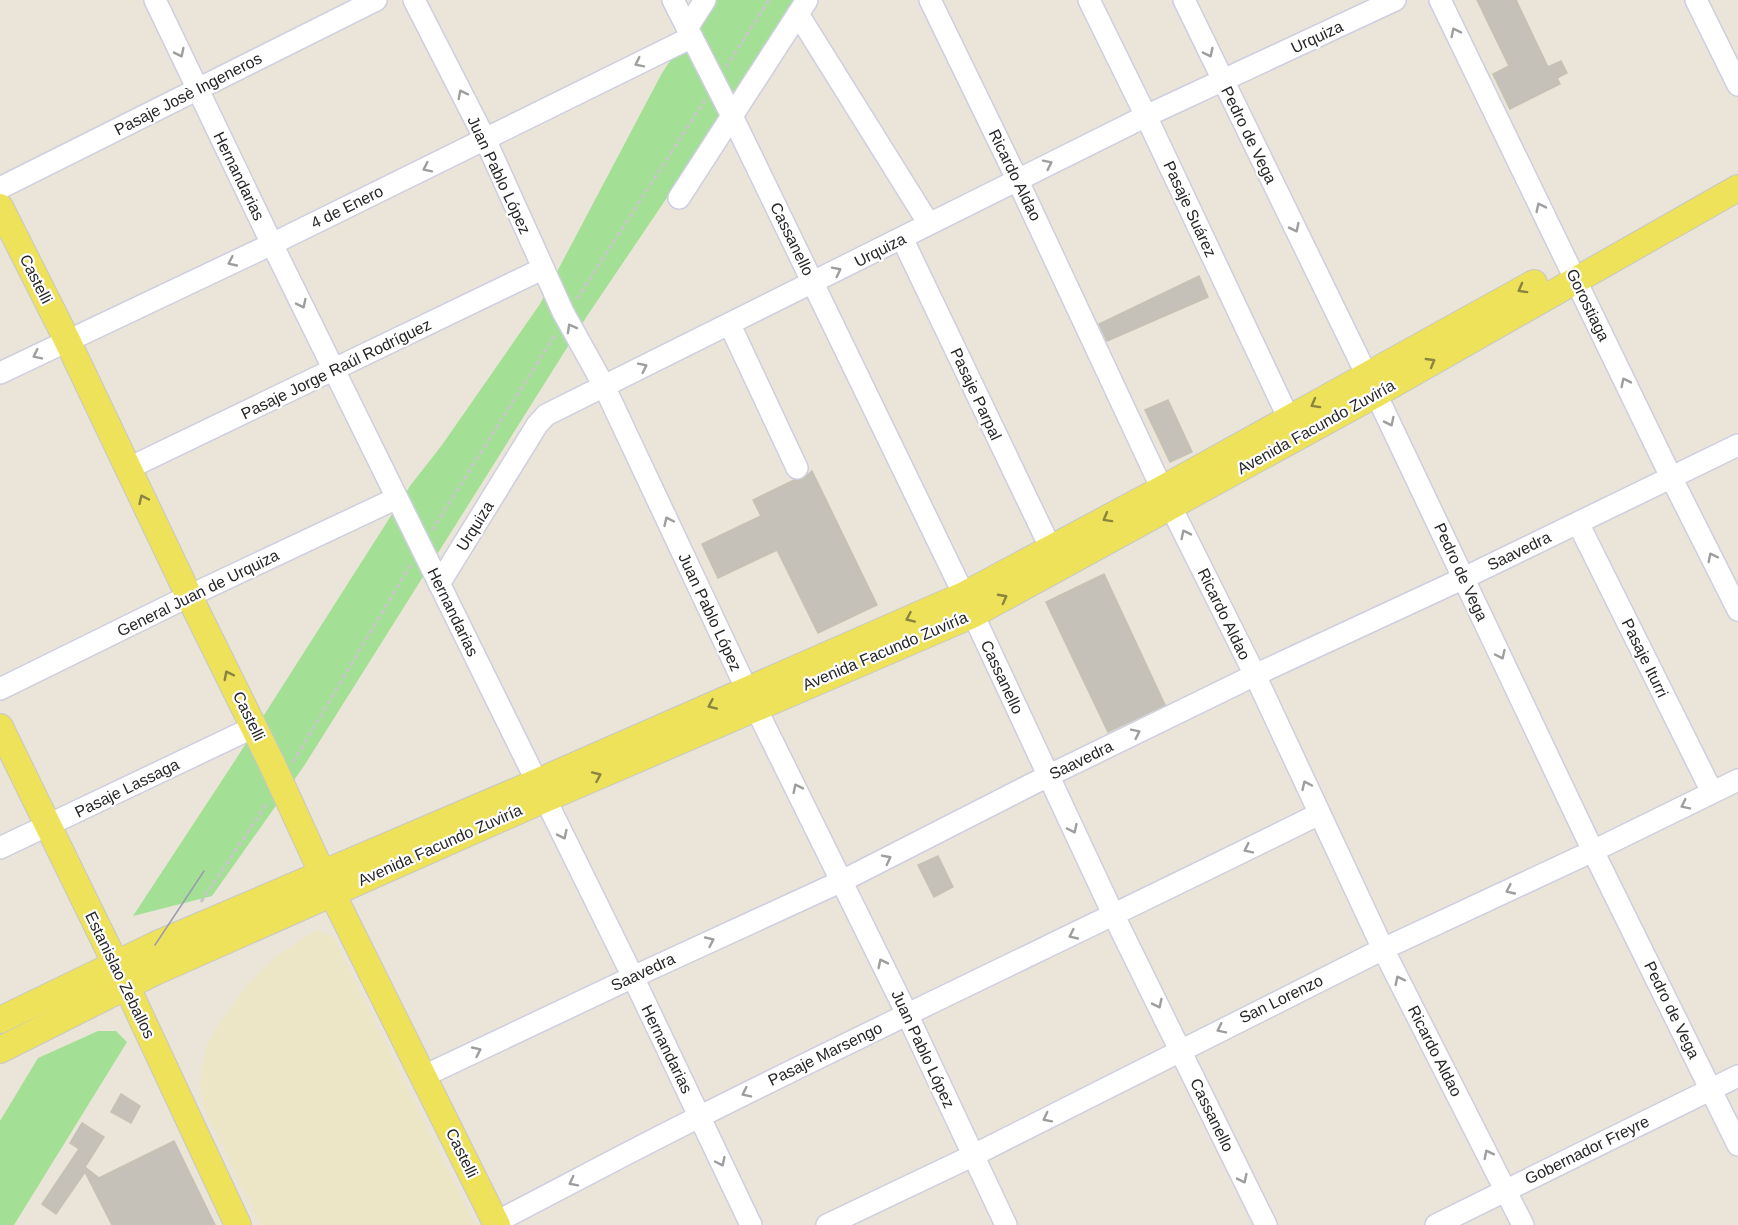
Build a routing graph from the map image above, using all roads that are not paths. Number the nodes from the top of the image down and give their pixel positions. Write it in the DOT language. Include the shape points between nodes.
graph roads {
  1 [pos="155,0"];
  2 [pos="376,0"];
  3 [pos="414,0"];
  4 [pos="674,0"];
  5 [pos="705,0"];
  6 [pos="930,0"];
  7 [pos="1089,0"];
  8 [pos="1184,0"];
  9 [pos="1395,0"];
  10 [pos="1440,0"];
  11 [pos="1696,0"];
  12 [pos="803,7"];
  13 [pos="689,33"];
  14 [pos="1223,80"];
  15 [pos="1738,85"];
  16 [pos="198,89"];
  17 [pos="732,116"];
  18 [pos="1146,116"];
  19 [pos="485,139"];
  20 [pos="1738,169"];
  21 [pos="1017,179"];
  22 [pos="0,188"];
  23 [pos="1738,188"];
  24 [pos="679,198"];
  25 [pos="0,207"];
  26 [pos="929,224"];
  27 [pos="902,238"];
  28 [pos="272,244"];
  29 [pos="542,269"];
  30 [pos="1571,272"];
  31 [pos="813,283"];
  32 [pos="730,325"];
  33 [pos="67,340"];
  34 [pos="334,370"];
  35 [pos="0,373"];
  36 [pos="1371,385"];
  37 [pos="604,387"];
  38 [pos="1289,418"];
  39 [pos="1738,445"];
  40 [pos="129,468"];
  41 [pos="797,468"];
  42 [pos="1671,477"];
  43 [pos="397,498"];
  44 [pos="1167,498"];
  45 [pos="1578,523"];
  46 [pos="1050,549"];
  47 [pos="1464,578"];
  48 [pos="439,584"];
  49 [pos="189,596"];
  50 [pos="968,605"];
  51 [pos="1738,609"];
  52 [pos="1255,675"];
  53 [pos="0,688"];
  54 [pos="752,698"];
  55 [pos="0,727"];
  56 [pos="254,727"];
  57 [pos="1048,776"];
  58 [pos="1738,780"];
  59 [pos="541,790"];
  60 [pos="1712,792"];
  61 [pos="1319,814"];
  62 [pos="48,826"];
  63 [pos="0,848"];
  64 [pos="1593,851"];
  65 [pos="842,881"];
  66 [pos="328,884"];
  67 [pos="256,903"];
  68 [pos="1114,916"];
  69 [pos="1383,949"];
  70 [pos="115,963"];
  71 [pos="155,972"];
  72 [pos="633,977"];
  73 [pos="127,987"];
  74 [pos="907,1014"];
  75 [pos="0,1020"];
  76 [pos="0,1050"];
  77 [pos="1180,1050"];
  78 [pos="424,1076"];
  79 [pos="1738,1076"];
  80 [pos="1711,1089"];
  81 [pos="178,1097"];
  82 [pos="700,1116"];
  83 [pos="1738,1145"];
  84 [pos="972,1156"];
  85 [pos="1506,1190"];
  86 [pos="497,1224"];
  87 [pos="238,1225"];
  88 [pos="750,1225"];
  89 [pos="827,1225"];
  90 [pos="1006,1225"];
  91 [pos="1266,1225"];
  92 [pos="1436,1225"];
  93 [pos="1523,1225"];
  1 -- 16 [label="street, Hernandarias, one-way"];
  2 -- 16 [label="street, Pasaje Josè Ingeneros"];
  19 -- 3 [label="street, Juan Pablo López, one-way"];
  4 -- 13 [label="street, Cassanello"];
  5 -- 13 [label="street"];
  6 -- 21 [label="street, Ricardo Aldao"];
  7 -- 18 [label="street, Pasaje Suárez"];
  8 -- 14 [label="street, Pedro de Vega, one-way"];
  9 -- 14 [label="street, Urquiza"];
  30 -- 10 [label="street, Gorostiaga, one-way"];
  11 -- 15 [label="street"];
  12 -- 17 [label="street"];
  12 -- 26 [label="street"];
  13 -- 17 [label="street, Cassanello"];
  13 -- 19 [label="street, 4 de Enero, one-way"];
  14 -- 18 [label="street, Urquiza"];
  14 -- 36 [label="street, Pedro de Vega, one-way"];
  16 -- 22 [label="street, Pasaje Josè Ingeneros"];
  16 -- 28 [label="street, Hernandarias"];
  17 -- 24 [label="street"];
  17 -- 31 [label="street, Cassanello"];
  21 -- 18 [label="street, Urquiza, one-way"];
  18 -- 38 [label="street, Pasaje Suárez"];
  19 -- 28 [label="street, 4 de Enero, one-way"];
  19 -- 29 [label="street, Juan Pablo López"];
  20 -- 30 [label="main road, Avenida Facundo Zuviría"];
  21 -- 26 [label="street, Urquiza"];
  21 -- 44 [label="street, Ricardo Aldao"];
  23 -- 30 [label="main road, Avenida Facundo Zuviría"];
  25 -- 33 [label="main road, Castelli"];
  26 -- 27 [label="street, Urquiza"];
  31 -- 27 [label="street, Urquiza, one-way"];
  27 -- 46 [label="street, Pasaje Parpal"];
  28 -- 33 [label="street, 4 de Enero, one-way"];
  28 -- 34 [label="street, Hernandarias, one-way"];
  29 -- 34 [label="street, Pasaje Jorge Raúl Rodríguez"];
  37 -- 29 [label="street, Juan Pablo López, one-way"];
  30 -- 36 [label="main road, Avenida Facundo Zuviría"];
  42 -- 30 [label="street, Gorostiaga, one-way"];
  31 -- 32 [label="street, Urquiza"];
  31 -- 50 [label="street, Cassanello"];
  37 -- 32 [label="street, Urquiza, one-way"];
  32 -- 41 [label="street"];
  33 -- 35 [label="street, 4 de Enero, one-way"];
  33 -- 40 [label="main road, Castelli"];
  34 -- 40 [label="street, Pasaje Jorge Raúl Rodríguez"];
  34 -- 43 [label="street, Hernandarias"];
  36 -- 38 [label="main road, Avenida Facundo Zuviría, one-way"];
  36 -- 44 [label="main road, Avenida Facundo Zuviría"];
  36 -- 47 [label="street, Pedro de Vega, one-way"];
  37 -- 48 [label="street, Urquiza" via="546,415 537,425"];
  54 -- 37 [label="street, Juan Pablo López, one-way"];
  38 -- 44 [label="main road, Avenida Facundo Zuviría"];
  39 -- 42 [label="street, Saavedra"];
  49 -- 40 [label="main road, Castelli, one-way"];
  42 -- 45 [label="street, Saavedra"];
  51 -- 42 [label="street, Gorostiaga, one-way"];
  43 -- 48 [label="street, Hernandarias"];
  43 -- 49 [label="street, General Juan de Urquiza"];
  44 -- 46 [label="main road, Avenida Facundo Zuviría, one-way"];
  50 -- 44 [label="main road, Avenida Facundo Zuviría, one-way"];
  52 -- 44 [label="street, Ricardo Aldao, one-way"];
  45 -- 47 [label="street, Saavedra"];
  45 -- 60 [label="street, Pasaje Iturri"];
  46 -- 50 [label="main road, Avenida Facundo Zuviría"];
  47 -- 52 [label="street, Saavedra"];
  47 -- 64 [label="street, Pedro de Vega, one-way"];
  48 -- 59 [label="street, Hernandarias"];
  49 -- 53 [label="street, General Juan de Urquiza"];
  56 -- 49 [label="main road, Castelli, one-way"];
  50 -- 54 [label="main road, Avenida Facundo Zuviría"];
  50 -- 57 [label="street, Cassanello"];
  57 -- 52 [label="street, Saavedra, one-way"];
  61 -- 52 [label="street, Ricardo Aldao, one-way"];
  54 -- 59 [label="main road, Avenida Facundo Zuviría"];
  65 -- 54 [label="street, Juan Pablo López, one-way"];
  55 -- 62 [label="main road, Estanislao Zeballos"];
  56 -- 62 [label="street, Pasaje Lassaga"];
  56 -- 66 [label="main road, Castelli"];
  65 -- 57 [label="street, Saavedra, one-way"];
  57 -- 68 [label="street, Cassanello, one-way"];
  58 -- 60 [label="street, San Lorenzo"];
  59 -- 66 [label="main road, Avenida Facundo Zuviría"];
  59 -- 72 [label="street, Hernandarias, one-way"];
  60 -- 64 [label="street, San Lorenzo, one-way"];
  61 -- 68 [label="street, Pasaje Marsengo, one-way"];
  61 -- 69 [label="street, Ricardo Aldao"];
  62 -- 63 [label="street, Pasaje Lassaga"];
  62 -- 70 [label="main road, Estanislao Zeballos"];
  64 -- 69 [label="street, San Lorenzo, one-way"];
  64 -- 80 [label="street, Pedro de Vega"];
  72 -- 65 [label="street, Saavedra, one-way"];
  74 -- 65 [label="street, Juan Pablo López, one-way"];
  66 -- 67 [label="main road, Avenida Facundo Zuviría"];
  66 -- 71 [label="main road, Avenida Facundo Zuviría"];
  66 -- 78 [label="main road, Castelli"];
  67 -- 70 [label="main road, Avenida Facundo Zuviría"];
  67 -- 71 [label="main road" via="230,924 174,951"];
  68 -- 74 [label="street, Pasaje Marsengo, one-way"];
  68 -- 77 [label="street, Cassanello, one-way"];
  69 -- 77 [label="street, San Lorenzo, one-way"];
  85 -- 69 [label="street, Ricardo Aldao, one-way"];
  70 -- 73 [label="main road, Estanislao Zeballos"];
  70 -- 75 [label="main road, Avenida Facundo Zuviría"];
  71 -- 73 [label="main road, Avenida Facundo Zuviría"];
  71 -- 81 [label="main road" via="149,995 151,1023"];
  78 -- 72 [label="street, Saavedra, one-way"];
  72 -- 82 [label="street, Hernandarias"];
  73 -- 76 [label="main road, Avenida Facundo Zuviría"];
  73 -- 81 [label="main road, Estanislao Zeballos"];
  74 -- 82 [label="street, Pasaje Marsengo, one-way"];
  74 -- 84 [label="street, Juan Pablo López"];
  77 -- 84 [label="street, San Lorenzo, one-way"];
  77 -- 91 [label="street, Cassanello, one-way"];
  78 -- 86 [label="main road, Castelli"];
  79 -- 80 [label="street, Gobernador Freyre"];
  80 -- 83 [label="street, Pedro de Vega"];
  80 -- 85 [label="street, Gobernador Freyre"];
  81 -- 87 [label="main road, Estanislao Zeballos"];
  82 -- 86 [label="street, Pasaje Marsengo, one-way"];
  82 -- 88 [label="street, Hernandarias, one-way"];
  84 -- 89 [label="street, San Lorenzo"];
  84 -- 90 [label="street, Juan Pablo López"];
  85 -- 92 [label="street, Gobernador Freyre"];
  85 -- 93 [label="street, Ricardo Aldao"];
}
